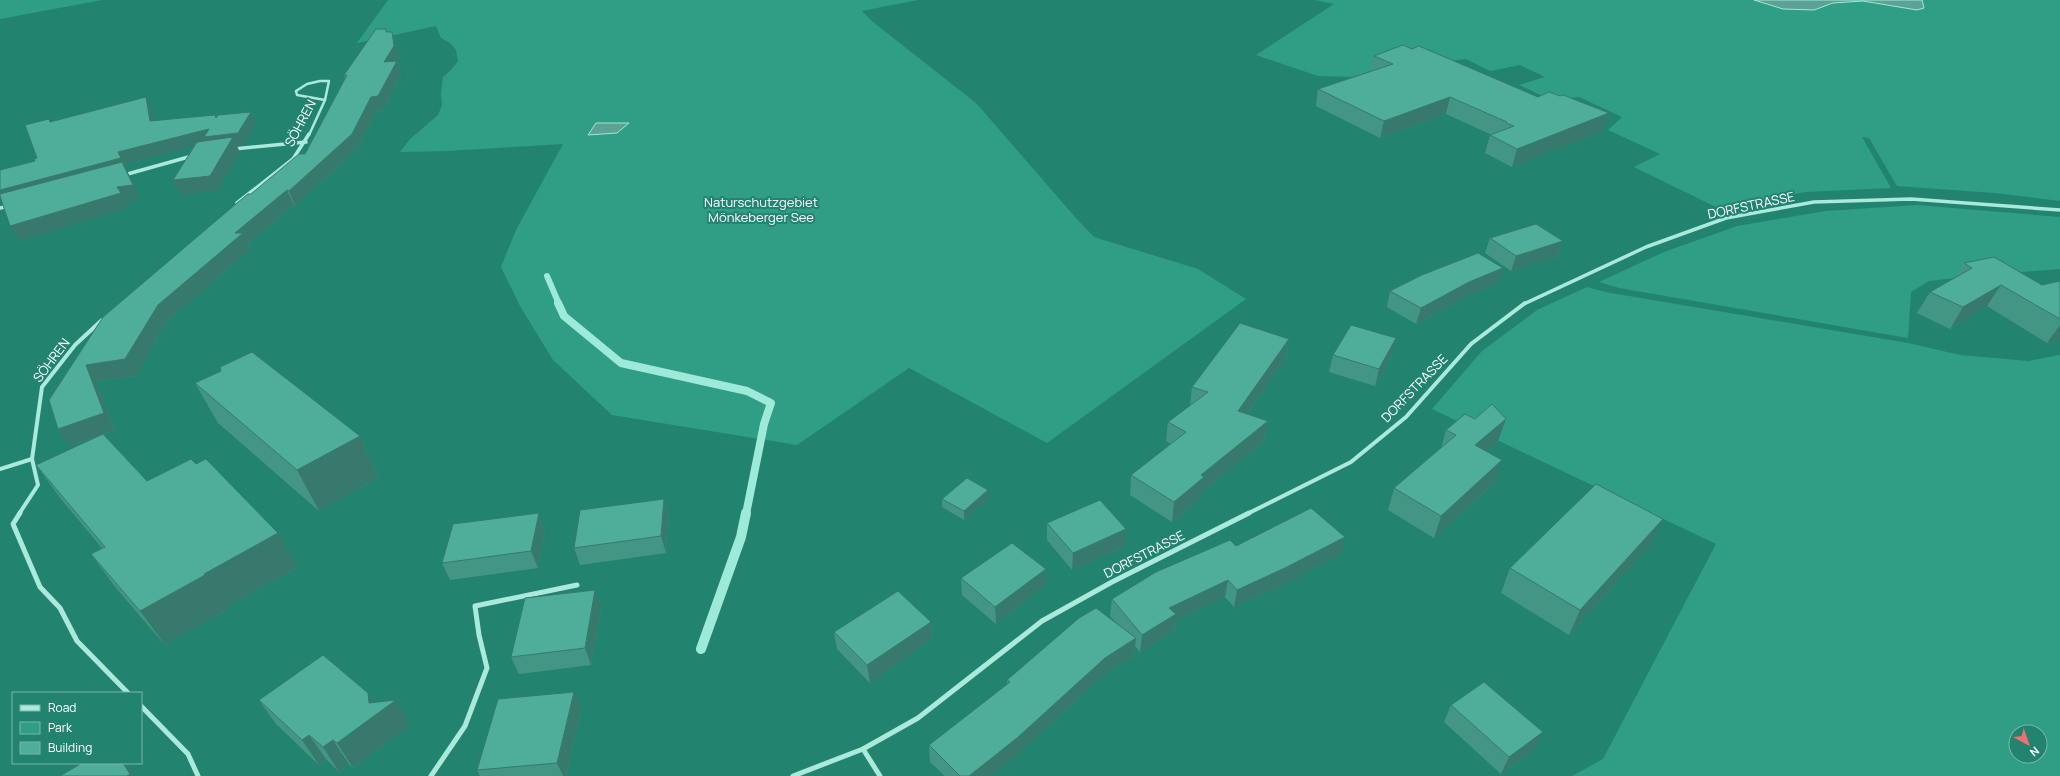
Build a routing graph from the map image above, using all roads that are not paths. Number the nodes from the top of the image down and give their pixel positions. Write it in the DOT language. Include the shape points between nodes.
graph roads {
  1 [pos="325,100"];
  2 [pos="306,142"];
  3 [pos="229,149"];
  4 [pos="198,155"];
  5 [pos="118,176"];
  6 [pos="15,204"];
  7 [pos="234,206"];
  8 [pos="0,208"];
  9 [pos="2060,210"];
  10 [pos="109,315"];
  11 [pos="32,459"];
  12 [pos="0,469"];
  13 [pos="577,585"];
  14 [pos="127,692"];
  15 [pos="142,707"];
  16 [pos="863,749"];
  17 [pos="198,776"];
  18 [pos="431,776"];
  19 [pos="793,776"];
  20 [pos="880,776"];
  1 -- 1 [label="street, SÖHREN" via="329,82 324,80 311,83 296,92 297,95"];
  1 -- 2 [label="street, SÖHREN"];
  2 -- 3 [label="street"];
  2 -- 7 [label="street, SÖHREN" via="293,159"];
  4 -- 5 [label="street"];
  6 -- 8 [label="street"];
  9 -- 16 [label="street, DORFSTRASSE" via="1911,199 1814,202 1726,218 1646,247 1525,303 1471,344 1406,416 1351,462 1112,582 1042,621 918,718"];
  10 -- 11 [label="street, SÖHREN" via="75,345 42,387"];
  11 -- 12 [label="street"];
  11 -- 14 [label="street, SÖHREN" via="38,485 13,524 40,587 60,608 77,640"];
  13 -- 18 [label="street" via="475,606 487,668 465,726"];
  15 -- 17 [label="street" via="188,754"];
  16 -- 19 [label="street, DORFSTRASSE"];
  16 -- 20 [label="street"];
}
